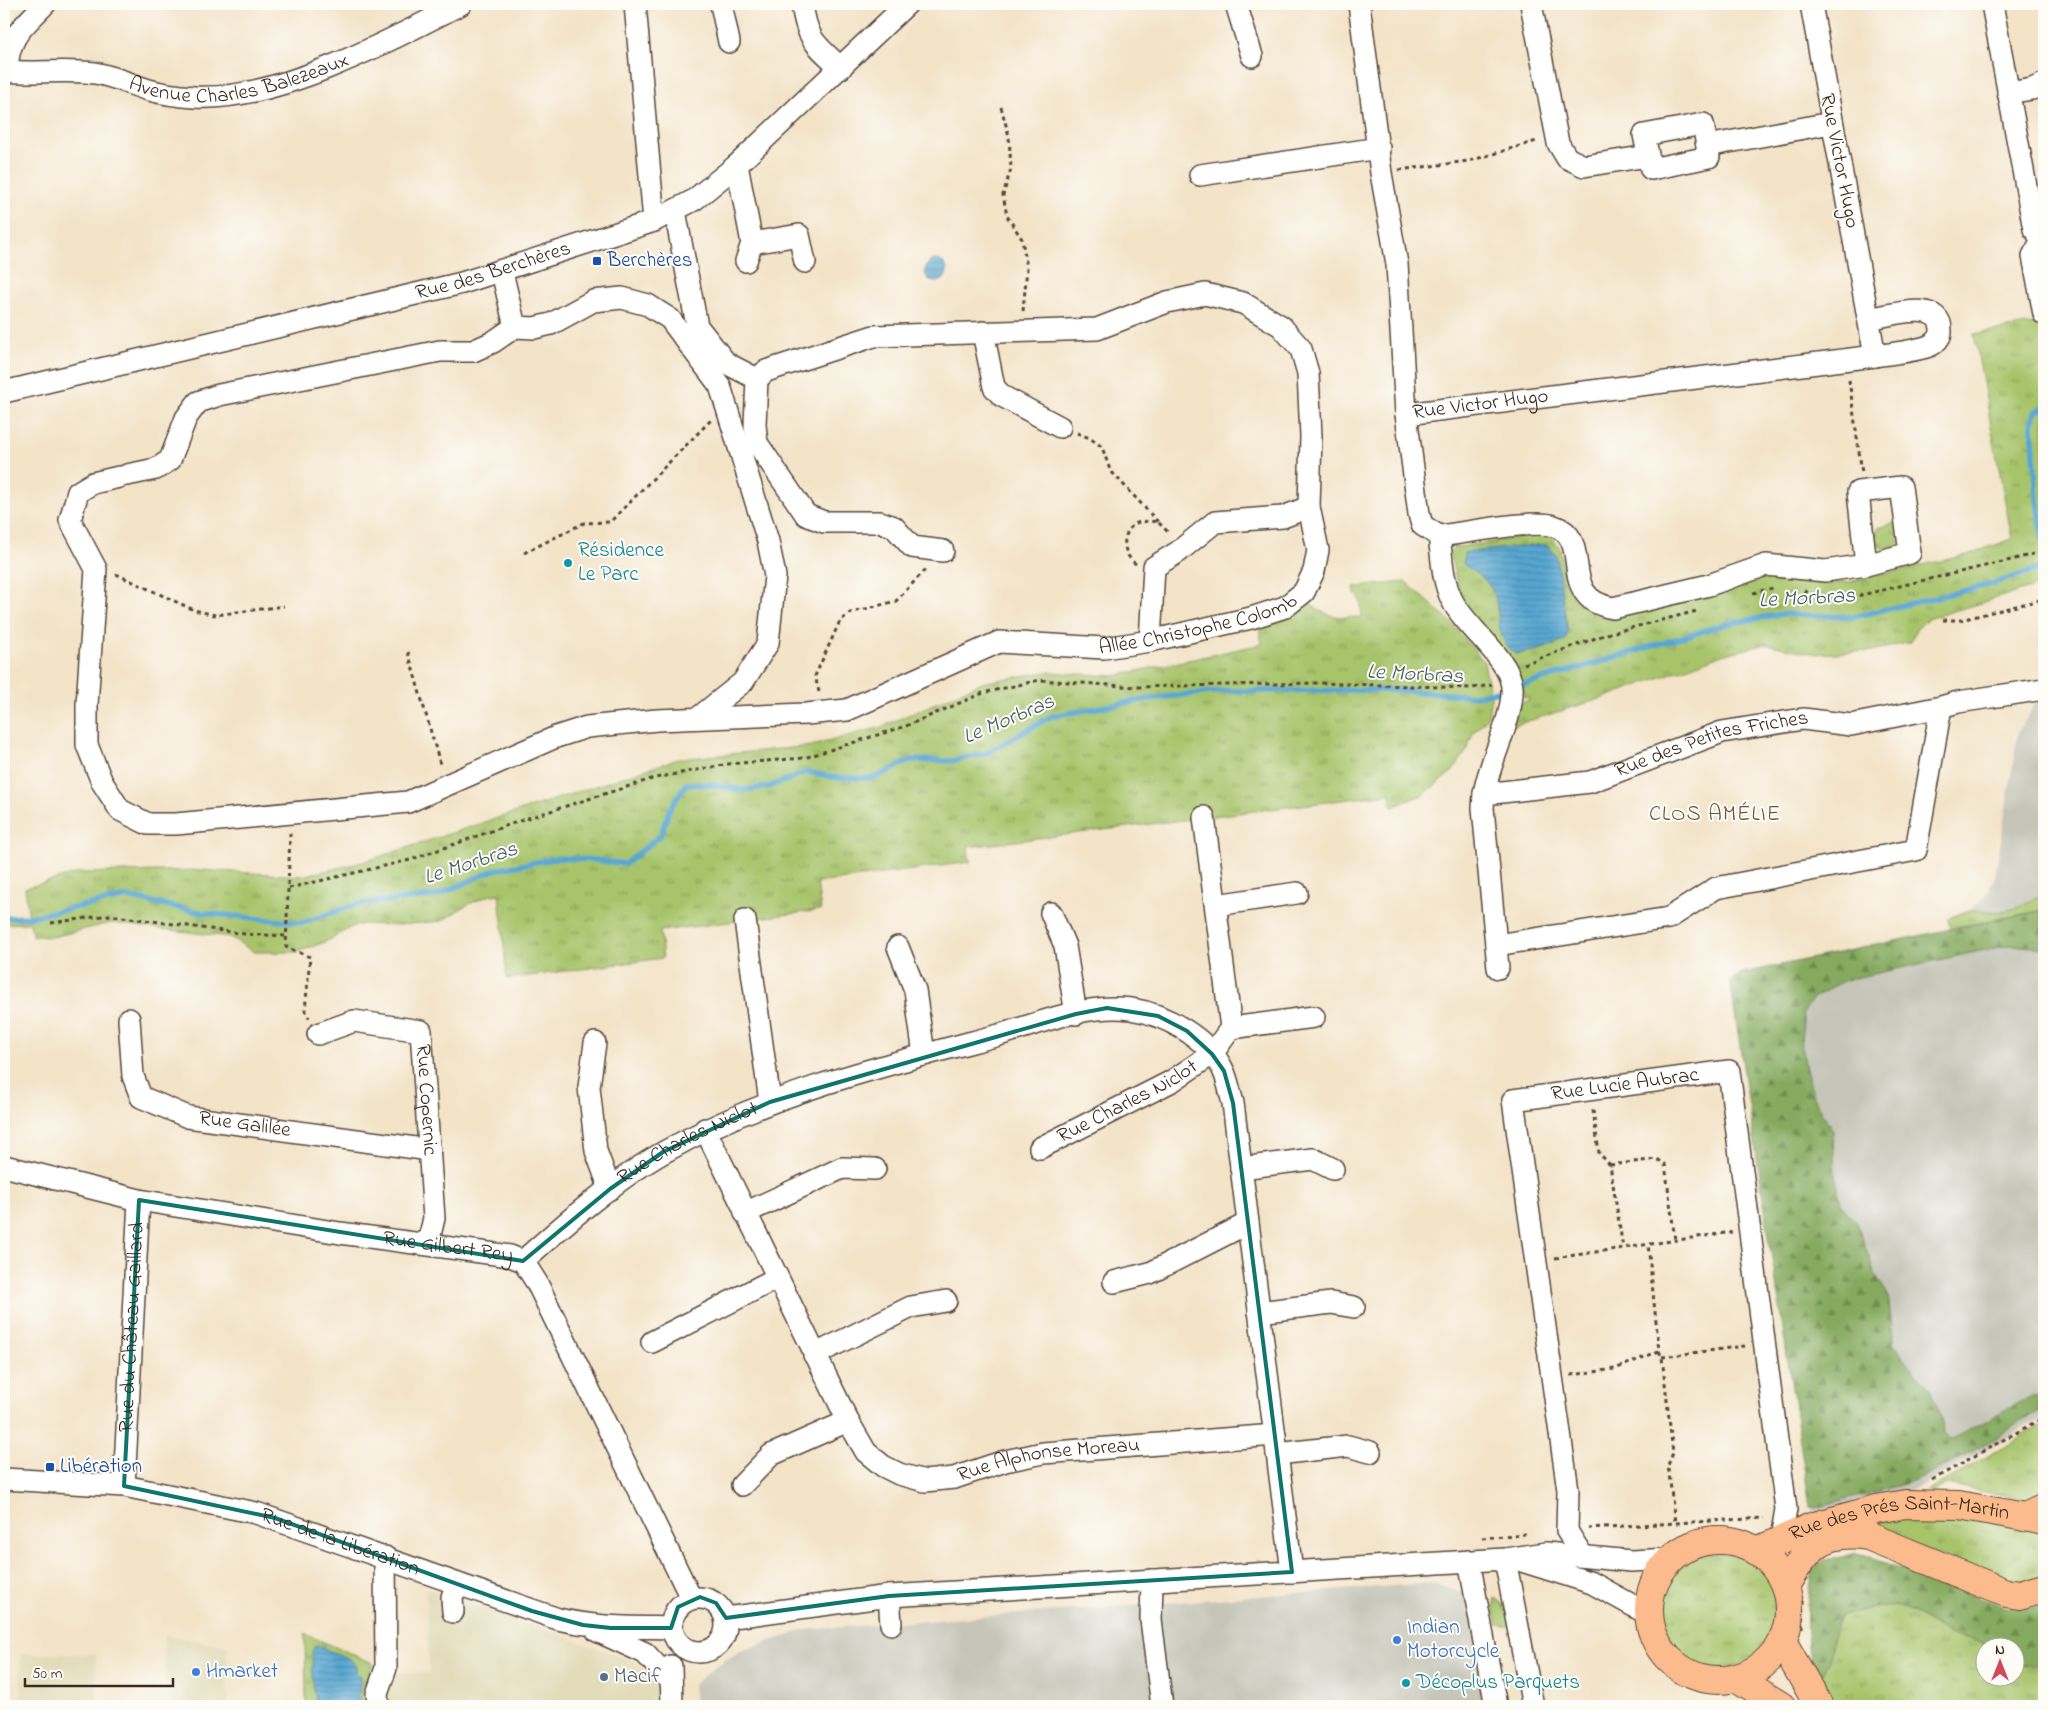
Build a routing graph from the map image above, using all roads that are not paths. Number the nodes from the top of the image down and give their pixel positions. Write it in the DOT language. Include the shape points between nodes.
graph roads {
  1 [pos="45,4"];
  2 [pos="461,4"];
  3 [pos="635,4"];
  4 [pos="721,4"];
  5 [pos="802,4"];
  6 [pos="906,4"];
  7 [pos="1236,4"];
  8 [pos="1359,4"];
  9 [pos="1531,4"];
  10 [pos="1811,4"];
  11 [pos="1992,4"];
  12 [pos="729,42"];
  13 [pos="1252,56"];
  14 [pos="841,68"];
  15 [pos="5,71"];
  16 [pos="2044,84"];
  17 [pos="2008,93"];
  18 [pos="1831,123"];
  19 [pos="1707,146"];
  20 [pos="1379,148"];
  21 [pos="1648,156"];
  22 [pos="737,165"];
  23 [pos="1200,175"];
  24 [pos="675,211"];
  25 [pos="653,212"];
  26 [pos="2043,241"];
  27 [pos="805,262"];
  28 [pos="502,272"];
  29 [pos="2044,314"];
  30 [pos="1869,319"];
  31 [pos="514,327"];
  32 [pos="983,332"];
  33 [pos="1875,356"];
  34 [pos="757,379"];
  35 [pos="4,392"];
  36 [pos="1406,414"];
  37 [pos="1060,426"];
  38 [pos="1309,507"];
  39 [pos="1439,536"];
  40 [pos="943,551"];
  41 [pos="1866,565"];
  42 [pos="1150,642"];
  43 [pos="2044,688"];
  44 [pos="1941,707"];
  45 [pos="698,718"];
  46 [pos="1484,794"];
  47 [pos="1204,817"];
  48 [pos="1297,893"];
  49 [pos="1216,905"];
  50 [pos="1051,912"];
  51 [pos="745,920"];
  52 [pos="1496,945"];
  53 [pos="898,947"];
  54 [pos="1498,968"];
  55 [pos="1076,1014"];
  56 [pos="1314,1017"];
  57 [pos="129,1018"];
  58 [pos="1231,1028"];
  59 [pos="318,1034"];
  60 [pos="595,1043"];
  61 [pos="1212,1054"];
  62 [pos="924,1055"];
  63 [pos="770,1102"];
  64 [pos="705,1129"];
  65 [pos="1040,1148"];
  66 [pos="430,1150"];
  67 [pos="4,1166"];
  68 [pos="874,1168"];
  69 [pos="1241,1168"];
  70 [pos="1333,1170"];
  71 [pos="610,1189"];
  72 [pos="139,1200"];
  73 [pos="745,1213"];
  74 [pos="1248,1223"];
  75 [pos="428,1244"];
  76 [pos="522,1261"];
  77 [pos="777,1278"];
  78 [pos="1114,1282"];
  79 [pos="946,1301"];
  80 [pos="1354,1307"];
  81 [pos="1259,1312"];
  82 [pos="652,1342"];
  83 [pos="814,1355"];
  84 [pos="848,1421"];
  85 [pos="1276,1444"];
  86 [pos="1370,1452"];
  87 [pos="4,1479"];
  88 [pos="742,1484"];
  89 [pos="124,1486"];
  90 [pos="2038,1515"];
  91 [pos="1783,1528"];
  92 [pos="1756,1551"];
  93 [pos="1582,1555"];
  94 [pos="385,1557"];
  95 [pos="1510,1559"];
  96 [pos="1670,1559"];
  97 [pos="1469,1561"];
  98 [pos="1292,1572"];
  99 [pos="1152,1580"];
  100 [pos="457,1584"];
  101 [pos="2044,1588"];
  102 [pos="1794,1591"];
  103 [pos="889,1596"];
  104 [pos="691,1598"];
  105 [pos="452,1612"];
  106 [pos="1648,1614"];
  107 [pos="726,1618"];
  108 [pos="891,1624"];
  109 [pos="584,1625"];
  110 [pos="1792,1636"];
  111 [pos="676,1637"];
  112 [pos="1736,1678"];
  113 [pos="670,1680"];
  114 [pos="1166,1695"];
  115 [pos="378,1706"];
  116 [pos="672,1706"];
  117 [pos="1496,1706"];
  118 [pos="1533,1706"];
  119 [pos="1781,1706"];
  120 [pos="1819,1706"];
  1 -- 15 [label="street" via="16,32"];
  2 -- 15 [label="street, Avenue Charles Balezeaux" via="383,44 298,78 246,93 195,97 149,90 94,73"];
  3 -- 25 [label="street"];
  4 -- 12 [label="street"];
  5 -- 14 [label="street" via="805,28 815,44"];
  6 -- 14 [label="street, Rue des Berchères"];
  7 -- 13 [label="street"];
  8 -- 20 [label="street, Rue Victor Hugo"];
  9 -- 21 [label="street" via="1556,136 1567,158 1584,166"];
  10 -- 18 [label="street, Rue Victor Hugo"];
  11 -- 17 [label="street"];
  14 -- 22 [label="street, Rue des Berchères"];
  16 -- 17 [label="street"];
  17 -- 26 [label="street" via="2034,229"];
  18 -- 19 [label="street"];
  18 -- 30 [label="street, Rue Victor Hugo"];
  19 -- 21 [label="street" via="1709,157 1651,169"];
  19 -- 21 [label="street" via="1703,124 1644,135"];
  20 -- 23 [label="street"];
  20 -- 36 [label="street, Rue Victor Hugo" via="1396,264"];
  22 -- 24 [label="street, Rue des Berchères"];
  22 -- 27 [label="street" via="749,252 799,234"];
  24 -- 25 [label="street, Rue des Berchères"];
  24 -- 34 [label="street" via="697,326 726,363"];
  25 -- 28 [label="street, Rue des Berchères"];
  26 -- 29 [label="street" via="2033,256"];
  28 -- 31 [label="street"];
  28 -- 35 [label="street, Rue des Berchères" via="366,308"];
  30 -- 33 [label="street, Rue Victor Hugo"];
  30 -- 33 [label="street, Rue Victor Hugo" via="1922,309 1938,319 1941,332 1930,346"];
  31 -- 45 [label="street" via="534,328 551,324 593,301 622,298 648,305 670,319 720,386 768,541 775,576 768,643 743,682"];
  31 -- 45 [label="street, Allée Christophe Colomb" via="494,342 473,351 440,351 219,395 198,402 186,418 170,460 156,469 93,483 78,492 70,520 96,569 87,745 102,782 120,810 148,824 408,802 556,737 587,727"];
  32 -- 34 [label="street, Allée Christophe Colomb" via="874,336 766,371"];
  32 -- 37 [label="street" via="994,387 1002,396"];
  32 -- 38 [label="street, Allée Christophe Colomb" via="1097,329 1167,302 1206,294 1251,308 1280,326 1301,349 1308,373 1311,436"];
  33 -- 36 [label="street, Rue Victor Hugo"];
  34 -- 40 [label="street" via="757,443 806,515 824,522 880,522 894,527 912,547"];
  36 -- 39 [label="street" via="1420,521"];
  38 -- 42 [label="street" via="1283,517 1215,522 1154,567"];
  38 -- 42 [label="street, Allée Christophe Colomb" via="1318,550 1314,571 1304,592 1285,607"];
  39 -- 41 [label="street" via="1537,524 1556,526 1564,531 1573,545 1581,589 1595,603 1612,608 1709,585 1766,565 1825,571"];
  39 -- 46 [label="street" via="1446,587 1452,602 1507,670 1512,686 1511,704"];
  41 -- 41 [label="street" via="1910,553 1901,487 1858,492"];
  42 -- 45 [label="street, Allée Christophe Colomb" via="1104,648 1000,642 846,710"];
  43 -- 44 [label="street, Rue des Petites Friches"];
  44 -- 46 [label="street, Rue des Petites Friches" via="1851,725 1803,719 1722,732 1590,782"];
  44 -- 52 [label="street" via="1916,850 1716,888 1669,918"];
  46 -- 52 [label="street"];
  47 -- 49 [label="street"];
  48 -- 49 [label="street"];
  49 -- 58 [label="street"];
  50 -- 55 [label="street" via="1064,946"];
  51 -- 63 [label="street, Rue Charles Niclot"];
  52 -- 54 [label="street"];
  53 -- 62 [label="street" via="915,990"];
  55 -- 61 [label="street, Rue Charles Niclot" via="1107,1008 1132,1009 1158,1016 1187,1031"];
  55 -- 62 [label="street, Rue Charles Niclot"];
  56 -- 58 [label="street"];
  57 -- 66 [label="street, Rue Galilée" via="133,1076 141,1097 188,1117"];
  58 -- 61 [label="street, Rue Charles Niclot"];
  59 -- 66 [label="street, Rue Copernic" via="354,1022 421,1031"];
  60 -- 71 [label="street, Rue Charles Niclot" via="589,1087 596,1151"];
  61 -- 65 [label="street, Rue Charles Niclot" via="1172,1080"];
  61 -- 69 [label="street, Rue Charles Niclot" via="1224,1071 1233,1103"];
  62 -- 63 [label="street, Rue Charles Niclot"];
  63 -- 64 [label="street, Rue Charles Niclot"];
  64 -- 71 [label="street, Rue Charles Niclot" via="663,1152"];
  64 -- 73 [label="street, Rue Alphonse Moreau"];
  66 -- 75 [label="street, Rue Copernic" via="434,1218"];
  67 -- 72 [label="street, Rue Gilbert Rey"];
  68 -- 73 [label="street" via="842,1168"];
  69 -- 70 [label="street" via="1313,1159"];
  69 -- 74 [label="street, Rue Charles Niclot"];
  71 -- 76 [label="street, Rue Charles Niclot"];
  72 -- 75 [label="street, Rue Gilbert Rey"];
  72 -- 89 [label="street, Rue du Château Gaillard"];
  73 -- 77 [label="street, Rue Alphonse Moreau"];
  74 -- 78 [label="street" via="1150,1273"];
  74 -- 81 [label="street, Rue Charles Niclot"];
  75 -- 76 [label="street, Rue Gilbert Rey" via="510,1256"];
  76 -- 104 [label="street, Rue Gilbert Rey" via="537,1283"];
  77 -- 82 [label="street"];
  77 -- 83 [label="street, Rue Alphonse Moreau"];
  79 -- 83 [label="street" via="911,1307"];
  80 -- 81 [label="street" via="1332,1303"];
  81 -- 85 [label="street, Rue Charles Niclot"];
  83 -- 84 [label="street, Rue Alphonse Moreau"];
  84 -- 85 [label="street, Rue Alphonse Moreau" via="866,1452 883,1466 925,1481 954,1478 1005,1461 1043,1453"];
  84 -- 88 [label="street" via="771,1455"];
  85 -- 86 [label="street" via="1348,1446"];
  85 -- 98 [label="street, Rue Charles Niclot"];
  87 -- 89 [label="street, Rue de la Libération"];
  89 -- 94 [label="street, Rue de la Libération" via="275,1518"];
  90 -- 91 [label="main road, Rue des Prés Saint-Martin" via="1959,1504 1905,1504"];
  91 -- 92 [label="main road, Rue des Prés Saint-Martin"];
  91 -- 93 [label="street, Rue Lucie Aubrac" via="1729,1071 1513,1100 1568,1490 1567,1530"];
  92 -- 96 [label="main road" via="1740,1543 1721,1540 1685,1548"];
  92 -- 102 [label="main road"];
  93 -- 95 [label="street" via="1546,1553"];
  93 -- 96 [label="street" via="1631,1561"];
  94 -- 100 [label="street, Rue de la Libération"];
  94 -- 115 [label="street" via="386,1668 377,1694"];
  95 -- 97 [label="street"];
  95 -- 106 [label="street" via="1592,1583"];
  95 -- 118 [label="street"];
  96 -- 106 [label="main road" via="1653,1586"];
  97 -- 98 [label="street"];
  97 -- 117 [label="street"];
  98 -- 99 [label="street"];
  99 -- 103 [label="street"];
  99 -- 114 [label="street" via="1151,1620"];
  100 -- 105 [label="street" via="452,1597"];
  100 -- 109 [label="street, Rue de la Libération" via="532,1611"];
  101 -- 102 [label="main road, Rue des Prés Saint-Martin" via="2019,1595 2006,1594 1868,1536 1852,1533 1817,1544 1801,1559"];
  102 -- 110 [label="main road" via="1789,1614"];
  103 -- 107 [label="street"];
  103 -- 108 [label="street"];
  104 -- 107 [label="street" via="716,1603"];
  104 -- 111 [label="street" via="674,1613"];
  106 -- 112 [label="main road" via="1660,1649 1671,1662 1701,1678"];
  107 -- 111 [label="street" via="724,1635 713,1648 696,1652"];
  109 -- 111 [label="street, Rue de la Libération"];
  109 -- 113 [label="street" via="645,1653"];
  110 -- 112 [label="main road" via="1754,1671"];
  110 -- 120 [label="main road"];
  111 -- 113 [label="street"];
  112 -- 119 [label="main road"];
  113 -- 116 [label="street"];
}
